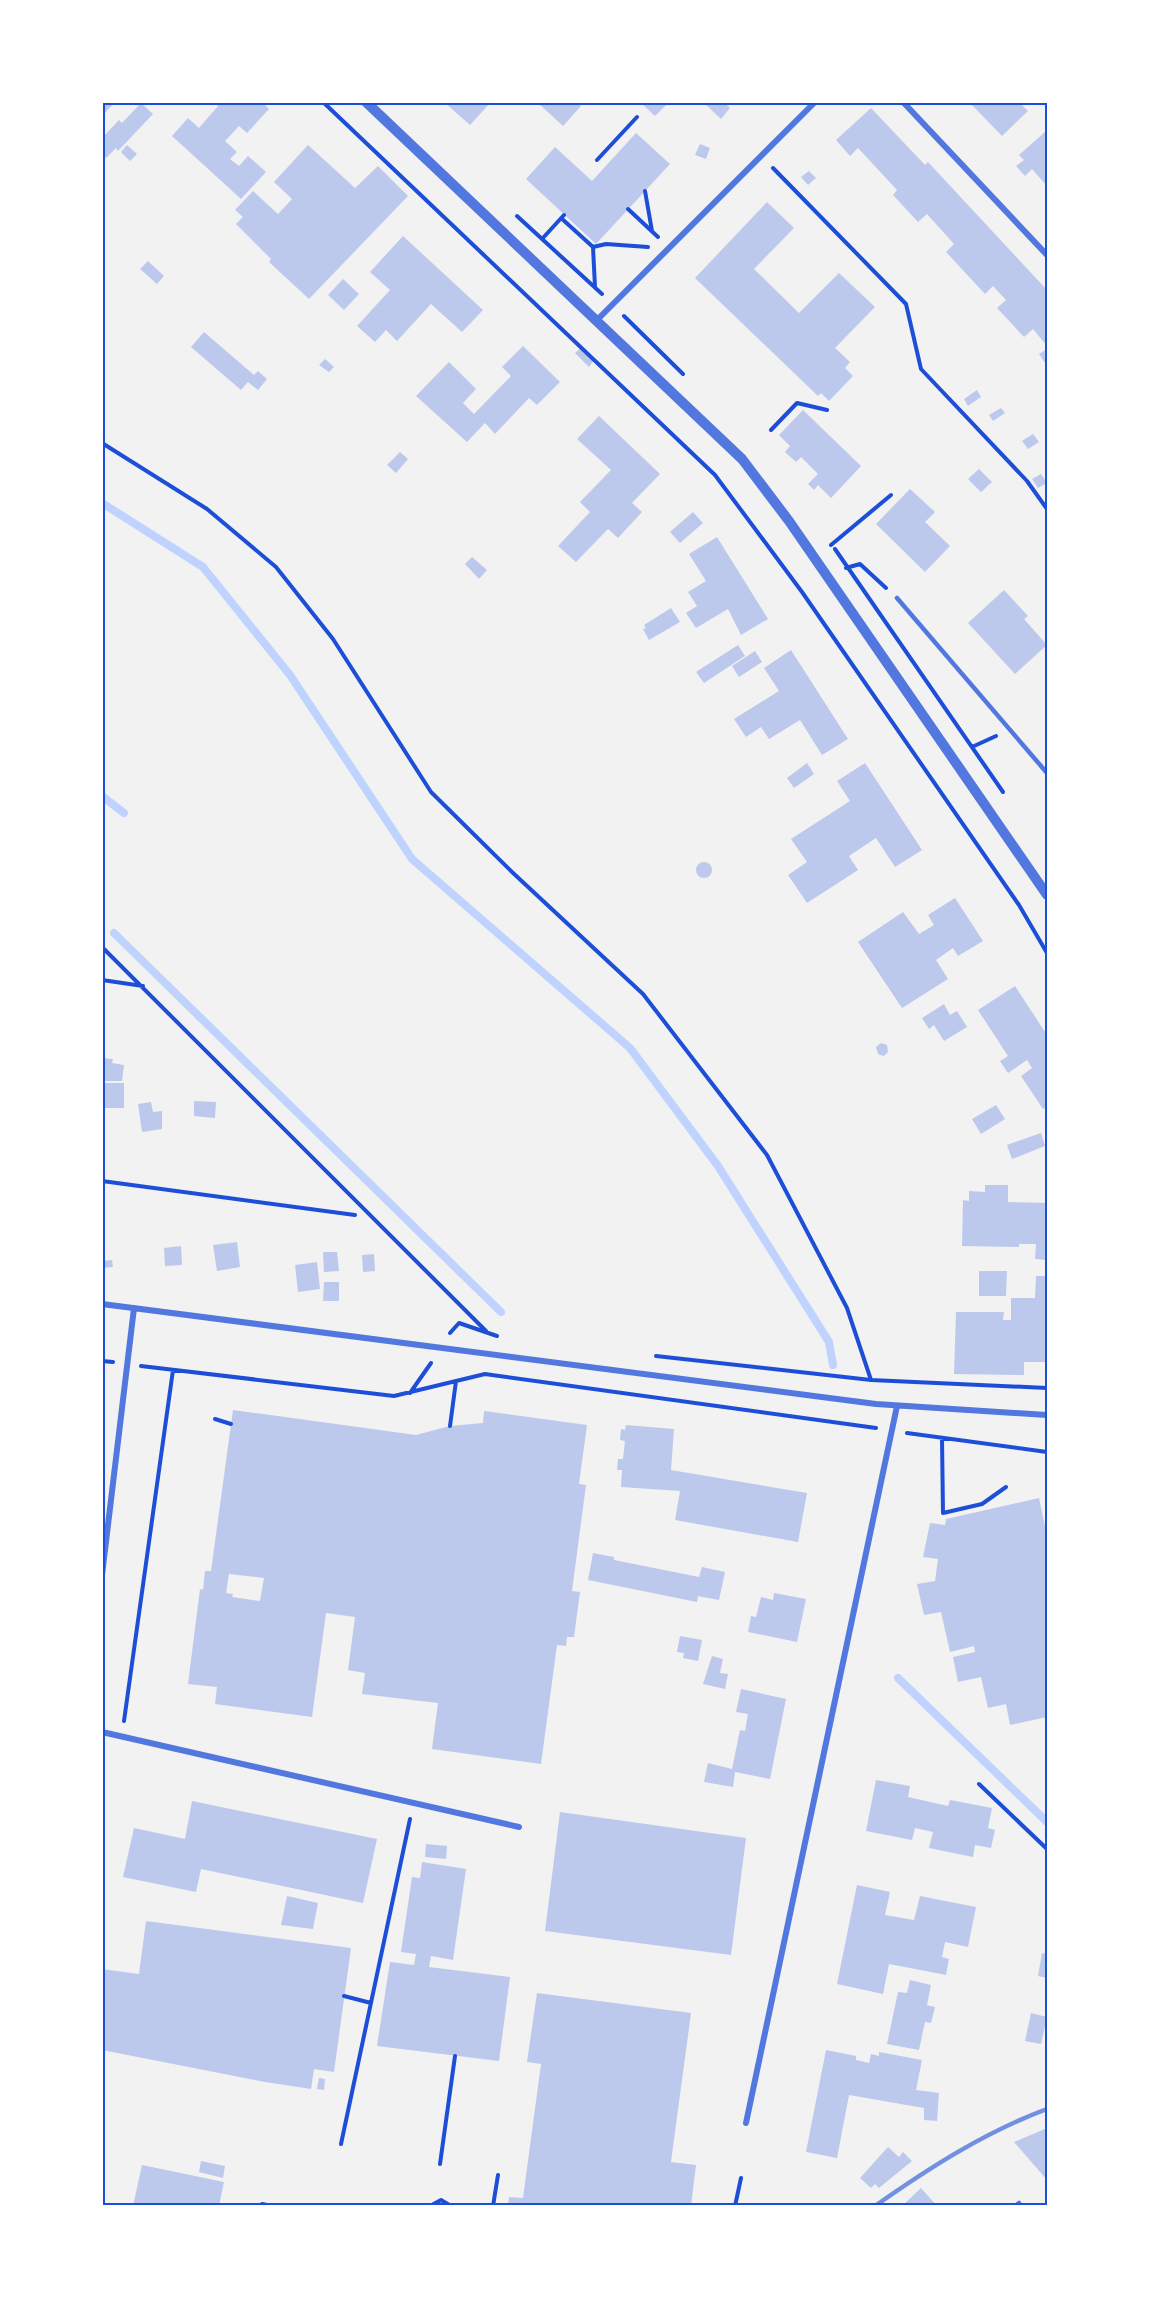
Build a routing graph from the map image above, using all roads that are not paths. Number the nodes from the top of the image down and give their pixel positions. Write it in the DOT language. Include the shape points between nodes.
graph roads {
  1 [pos="366,102"];
  2 [pos="815,102"];
  3 [pos="903,102"];
  4 [pos="1047,255"];
  5 [pos="597,321"];
  6 [pos="897,598"];
  7 [pos="1047,773"];
  8 [pos="1047,895"];
  9 [pos="102,1304"];
  10 [pos="134,1308"];
  11 [pos="897,1406"];
  12 [pos="1047,1415"];
  13 [pos="102,1575"];
  14 [pos="102,1732"];
  15 [pos="519,1827"];
  16 [pos="747,2123"];
  1 -- 5 [label="street"];
  2 -- 5 [label="street"];
  3 -- 4 [label="street"];
  5 -- 8 [label="street" via="742,459 789,520"];
  6 -- 7 [label="lane"];
  9 -- 10 [label="street"];
  10 -- 11 [label="street"];
  10 -- 13 [label="street"];
  11 -- 12 [label="street"];
  11 -- 16 [label="street"];
  14 -- 15 [label="street"];
}
